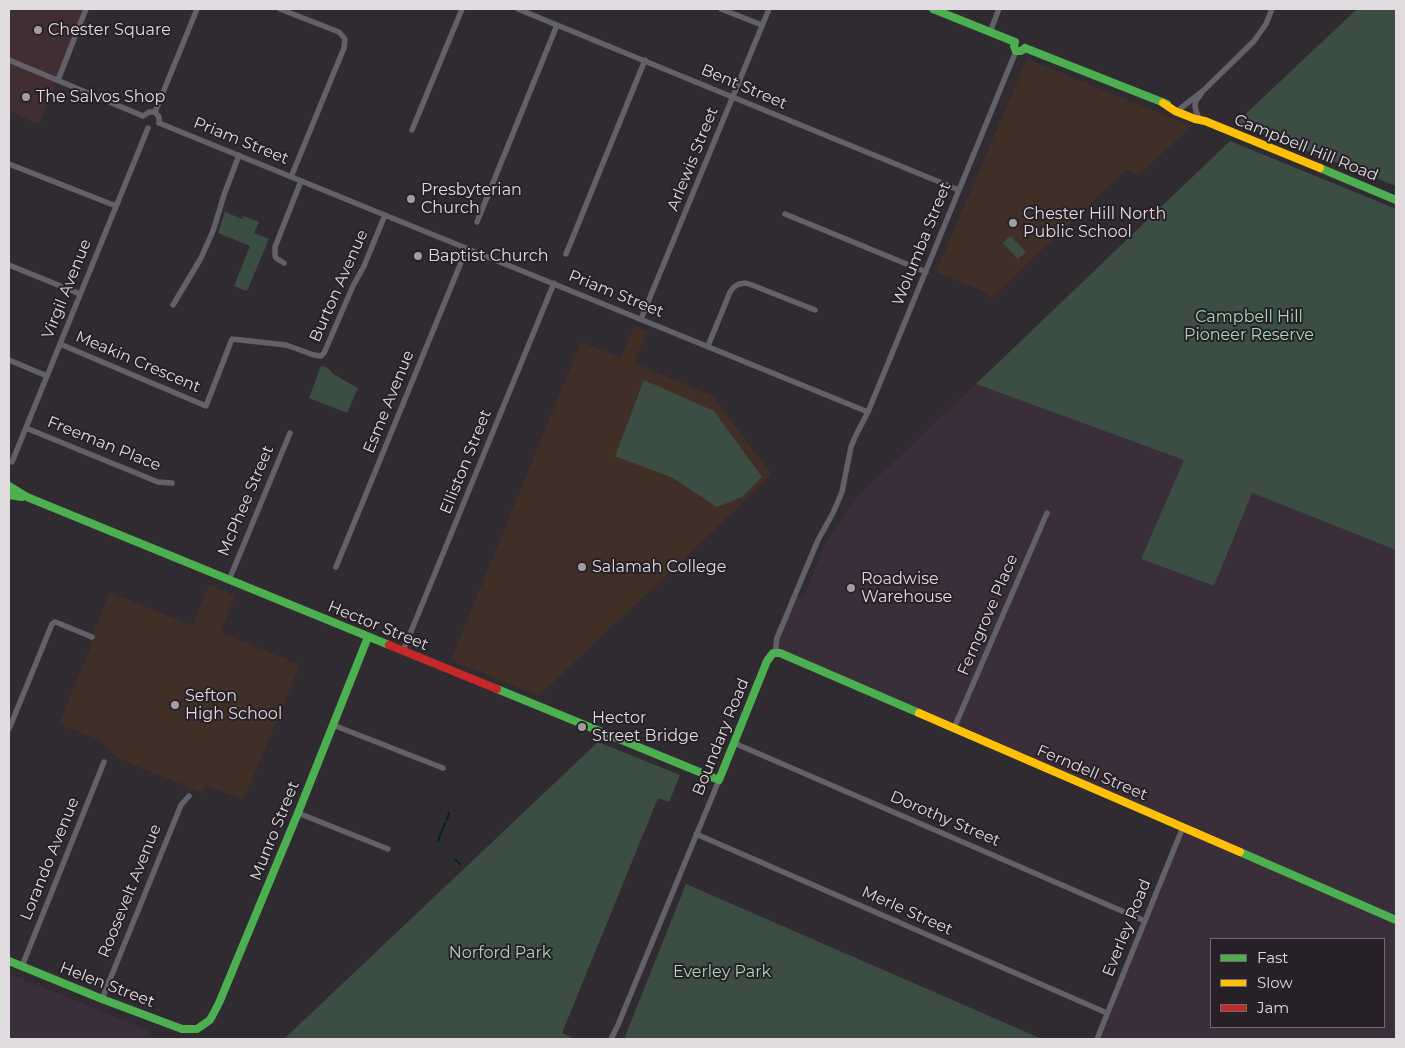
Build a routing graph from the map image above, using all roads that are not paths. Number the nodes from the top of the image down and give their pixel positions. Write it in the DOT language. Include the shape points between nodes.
graph roads {
  1 [pos="86,9"];
  2 [pos="197,9"];
  3 [pos="280,9"];
  4 [pos="462,9"];
  5 [pos="518,9"];
  6 [pos="721,9"];
  7 [pos="769,9"];
  8 [pos="933,9"];
  9 [pos="999,9"];
  10 [pos="1272,9"];
  11 [pos="557,25"];
  12 [pos="762,25"];
  13 [pos="990,32"];
  14 [pos="1016,47"];
  15 [pos="9,60"];
  16 [pos="645,60"];
  17 [pos="58,80"];
  18 [pos="1204,90"];
  19 [pos="733,98"];
  20 [pos="1163,103"];
  21 [pos="1181,108"];
  22 [pos="154,112"];
  23 [pos="1202,119"];
  24 [pos="144,122"];
  25 [pos="159,123"];
  26 [pos="412,130"];
  27 [pos="239,155"];
  28 [pos="9,164"];
  29 [pos="291,176"];
  30 [pos="301,181"];
  31 [pos="959,190"];
  32 [pos="1396,200"];
  33 [pos="116,206"];
  34 [pos="785,214"];
  35 [pos="386,215"];
  36 [pos="477,222"];
  37 [pos="467,248"];
  38 [pos="566,254"];
  39 [pos="284,263"];
  40 [pos="9,265"];
  41 [pos="926,272"];
  42 [pos="554,283"];
  43 [pos="80,294"];
  44 [pos="173,305"];
  45 [pos="815,310"];
  46 [pos="641,319"];
  47 [pos="60,344"];
  48 [pos="708,346"];
  49 [pos="9,360"];
  50 [pos="46,376"];
  51 [pos="206,406"];
  52 [pos="868,412"];
  53 [pos="26,428"];
  54 [pos="290,433"];
  55 [pos="852,447"];
  56 [pos="12,462"];
  57 [pos="172,483"];
  58 [pos="9,486"];
  59 [pos="9,495"];
  60 [pos="27,497"];
  61 [pos="1046,513"];
  62 [pos="336,567"];
  63 [pos="229,580"];
  64 [pos="92,637"];
  65 [pos="368,637"];
  66 [pos="403,651"];
  67 [pos="776,653"];
  68 [pos="333,724"];
  69 [pos="954,728"];
  70 [pos="9,729"];
  71 [pos="734,743"];
  72 [pos="104,762"];
  73 [pos="443,768"];
  74 [pos="719,780"];
  75 [pos="189,796"];
  76 [pos="298,813"];
  77 [pos="1183,827"];
  78 [pos="696,834"];
  79 [pos="388,848"];
  80 [pos="1396,920"];
  81 [pos="1145,921"];
  82 [pos="9,961"];
  83 [pos="22,966"];
  84 [pos="102,999"];
  85 [pos="1107,1013"];
  86 [pos="197,1029"];
  87 [pos="611,1039"];
  88 [pos="1097,1039"];
  1 -- 17 [label="street"];
  2 -- 22 [label="street"];
  3 -- 29 [label="street" via="339,32 345,39"];
  4 -- 26 [label="street"];
  5 -- 11 [label="street, Bent Street"];
  6 -- 12 [label="street"];
  7 -- 12 [label="street, Arlewis Street"];
  8 -- 13 [label="main road"];
  9 -- 13 [label="street"];
  10 -- 18 [label="street" via="1254,41"];
  11 -- 16 [label="street, Bent Street"];
  11 -- 36 [label="street"];
  12 -- 19 [label="street, Arlewis Street"];
  13 -- 14 [label="main road"];
  14 -- 20 [label="main road, Campbell Hill Road"];
  14 -- 31 [label="street, Wolumba Street"];
  15 -- 17 [label="street"];
  16 -- 19 [label="street, Bent Street"];
  16 -- 38 [label="street"];
  17 -- 24 [label="street"];
  18 -- 21 [label="street"];
  18 -- 23 [label="street" via="1195,106"];
  19 -- 31 [label="street, Bent Street"];
  19 -- 46 [label="street, Arlewis Street"];
  20 -- 21 [label="main road, Campbell Hill Road"];
  20 -- 23 [label="main road, Campbell Hill Road" via="1175,111"];
  21 -- 23 [label="main road, Campbell Hill Road"];
  22 -- 24 [label="street" via="149,112"];
  22 -- 25 [label="street"];
  23 -- 32 [label="main road, Campbell Hill Road"];
  24 -- 25 [label="street" via="156,127"];
  24 -- 33 [label="street, Virgil Avenue"];
  25 -- 27 [label="street, Priam Street"];
  27 -- 29 [label="street, Priam Street"];
  27 -- 44 [label="street" via="213,231"];
  28 -- 33 [label="street"];
  29 -- 30 [label="street, Priam Street"];
  30 -- 35 [label="street, Priam Street"];
  30 -- 39 [label="street" via="275,247 276,258"];
  31 -- 41 [label="street, Wolumba Street"];
  33 -- 43 [label="street, Virgil Avenue"];
  34 -- 41 [label="street"];
  35 -- 37 [label="street, Priam Street"];
  35 -- 51 [label="street, Burton Avenue" via="324,353 314,356 286,345 232,339"];
  37 -- 42 [label="street, Priam Street"];
  37 -- 62 [label="street, Esme Avenue"];
  40 -- 43 [label="street"];
  41 -- 52 [label="street, Wolumba Street"];
  42 -- 46 [label="street, Priam Street"];
  42 -- 66 [label="street, Elliston Street"];
  43 -- 47 [label="street, Virgil Avenue"];
  45 -- 48 [label="street" via="752,285 739,284 730,292"];
  46 -- 48 [label="street, Priam Street"];
  47 -- 50 [label="street, Virgil Avenue"];
  47 -- 51 [label="street, Meakin Crescent"];
  48 -- 52 [label="street, Priam Street"];
  49 -- 50 [label="street"];
  50 -- 53 [label="street, Virgil Avenue"];
  52 -- 55 [label="street, Wolumba Street"];
  53 -- 56 [label="street, Virgil Avenue"];
  53 -- 57 [label="street, Freeman Place" via="158,482"];
  54 -- 63 [label="street, McPhee Street"];
  55 -- 67 [label="street, Boundary Road" via="842,492 777,638"];
  58 -- 60 [label="main road, Hector Street"];
  59 -- 60 [label="main road, Hector Street"];
  60 -- 63 [label="main road, Hector Street"];
  61 -- 69 [label="street, Ferngrove Place"];
  63 -- 65 [label="main road, Hector Street"];
  64 -- 70 [label="street" via="55,622 52,624"];
  65 -- 66 [label="main road, Hector Street"];
  65 -- 68 [label="main road, Munro Street"];
  66 -- 74 [label="main road, Hector Street"];
  67 -- 69 [label="main road, Ferndell Street"];
  67 -- 71 [label="main road, Boundary Road" via="767,661"];
  68 -- 73 [label="street"];
  68 -- 76 [label="main road, Munro Street"];
  69 -- 77 [label="main road, Ferndell Street"];
  71 -- 74 [label="main road, Boundary Road"];
  71 -- 81 [label="street, Dorothy Street"];
  72 -- 83 [label="street, Lorando Avenue"];
  74 -- 78 [label="street, Boundary Road"];
  75 -- 84 [label="street, Roosevelt Avenue" via="181,805"];
  76 -- 79 [label="street"];
  76 -- 86 [label="main road, Munro Street" via="219,1003 210,1020"];
  77 -- 80 [label="main road, Ferndell Street"];
  77 -- 81 [label="street, Everley Road"];
  78 -- 85 [label="street, Merle Street"];
  78 -- 87 [label="street, Boundary Road"];
  81 -- 85 [label="street, Everley Road"];
  82 -- 83 [label="main road, Helen Street"];
  83 -- 84 [label="main road, Helen Street"];
  84 -- 86 [label="main road, Helen Street" via="182,1029"];
  85 -- 88 [label="street, Everley Road"];
}
